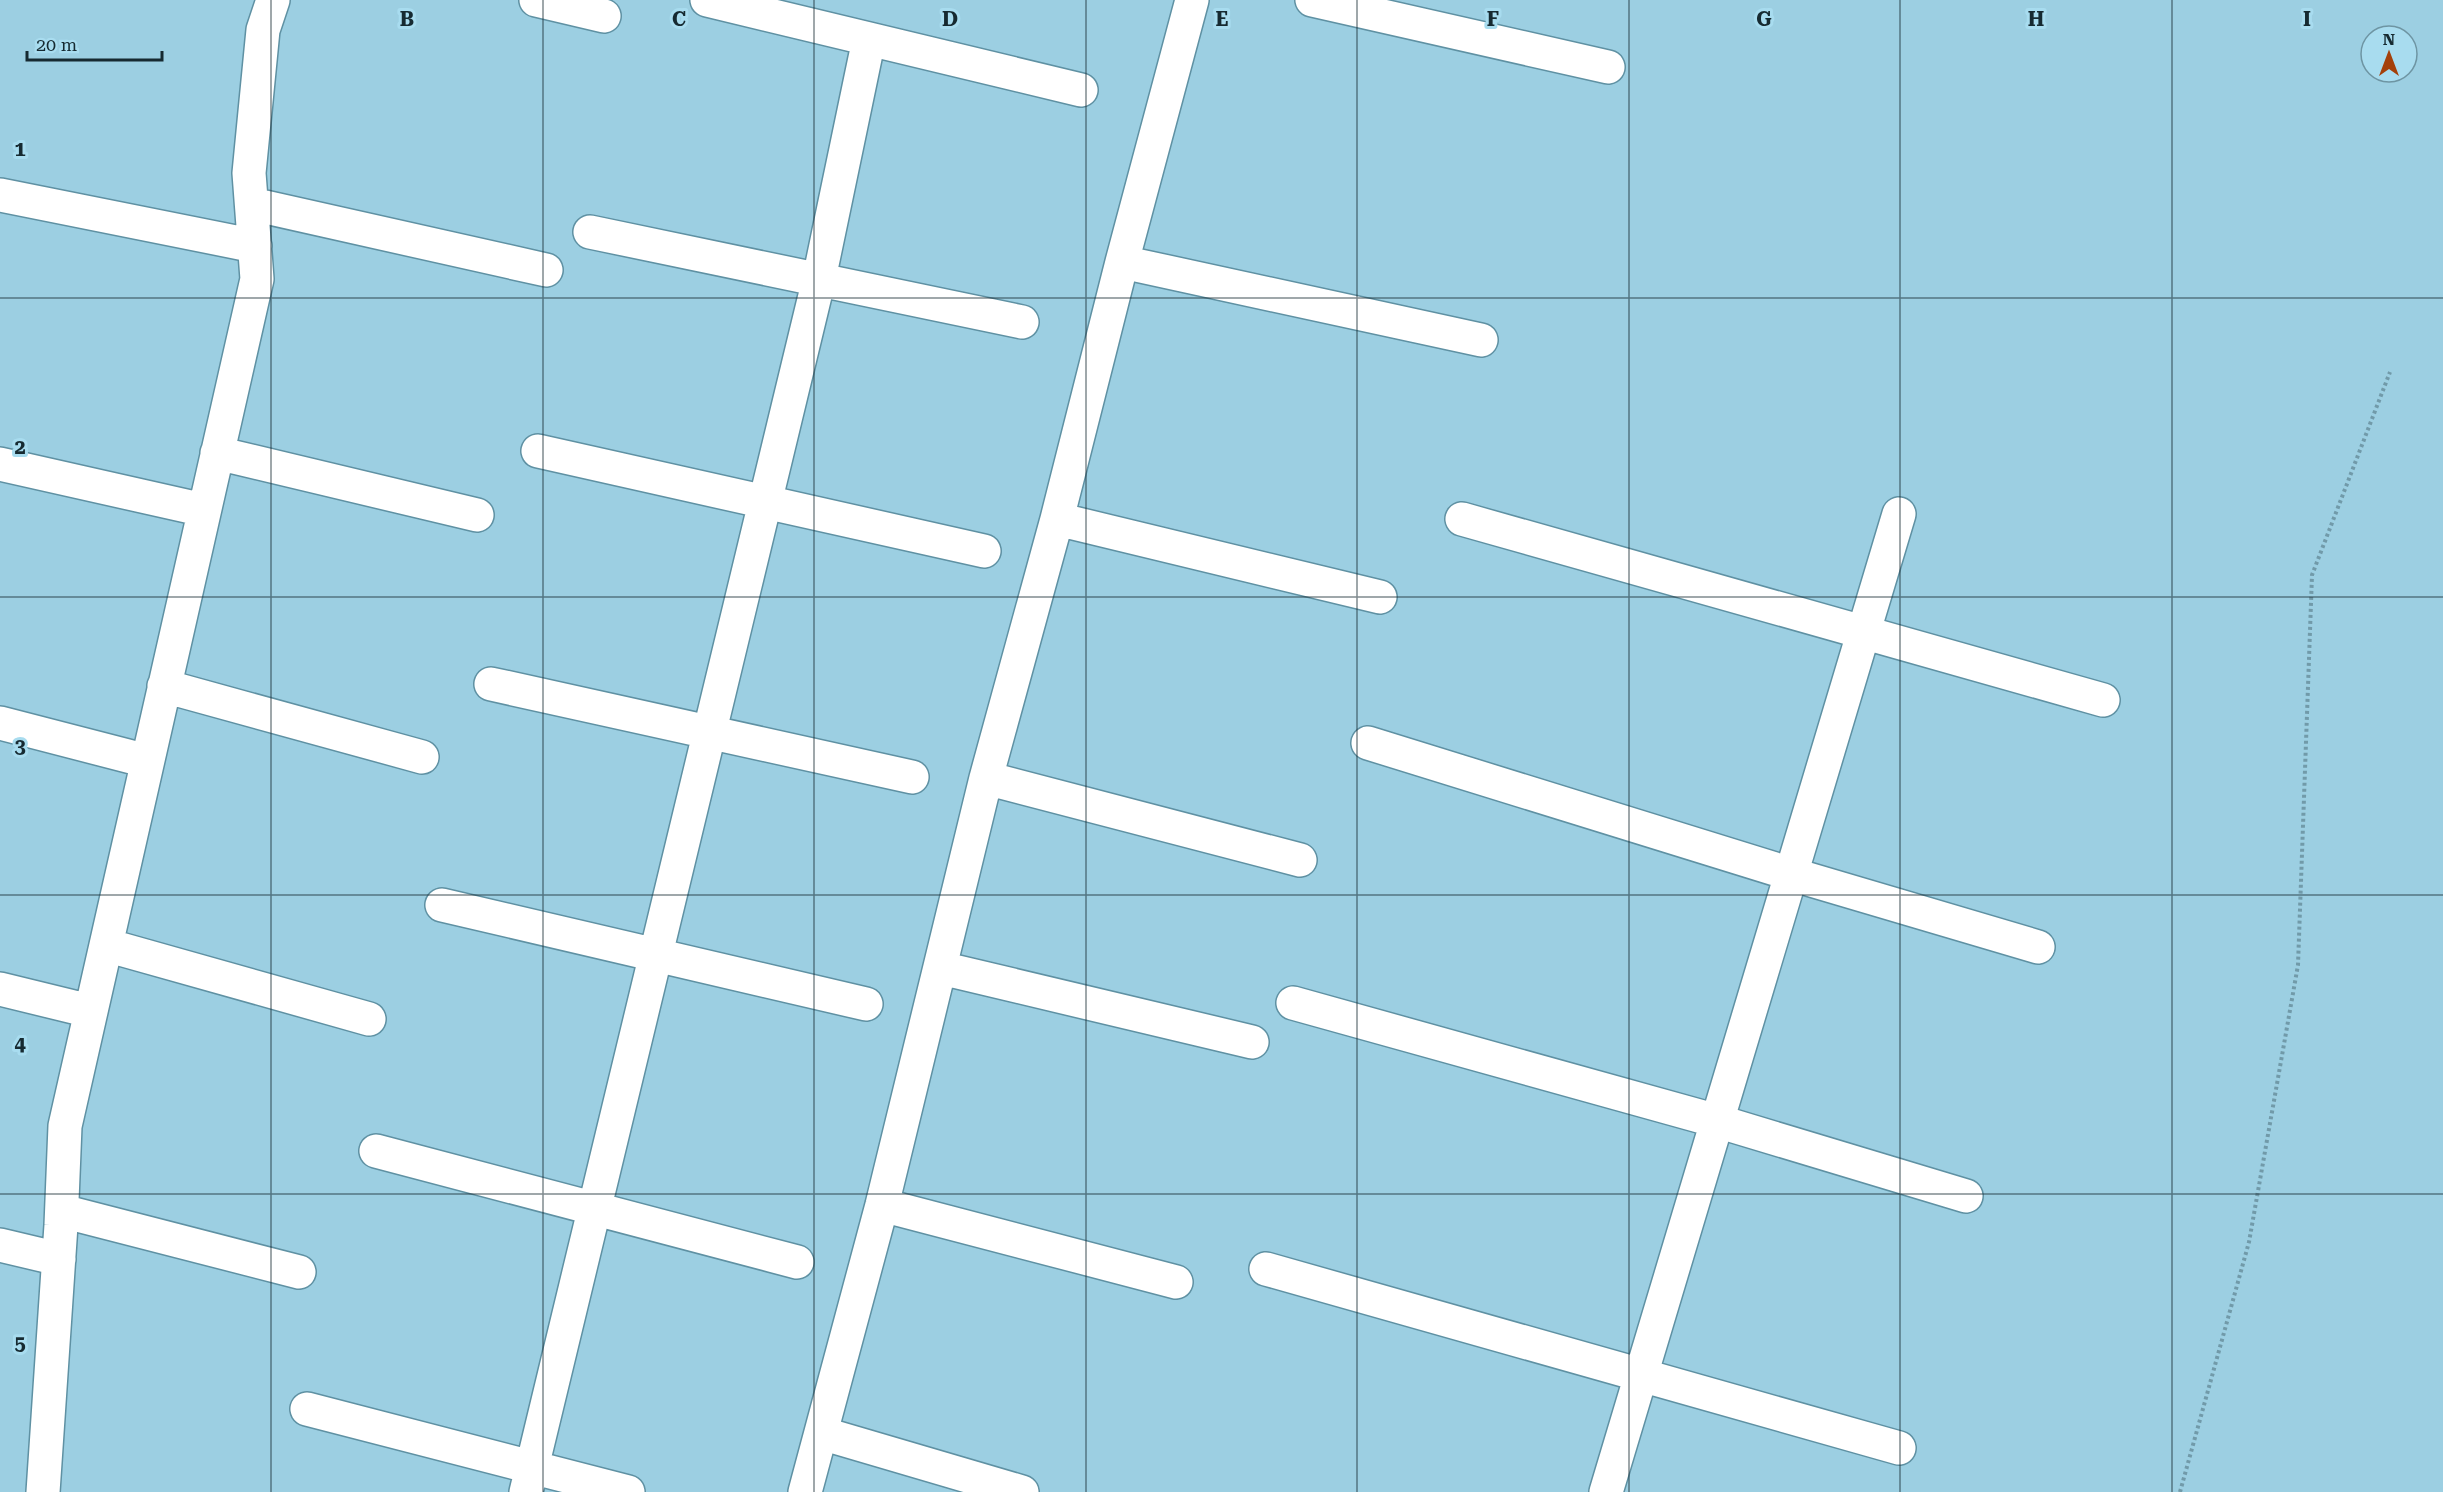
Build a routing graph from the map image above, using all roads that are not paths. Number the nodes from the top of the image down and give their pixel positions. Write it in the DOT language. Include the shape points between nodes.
graph roads {
  1 [pos="273,0"];
  2 [pos="536,0"];
  3 [pos="707,0"];
  4 [pos="1192,0"];
  5 [pos="1312,0"];
  6 [pos="604,16"];
  7 [pos="869,39"];
  8 [pos="1608,67"];
  9 [pos="1081,90"];
  10 [pos="0,195"];
  11 [pos="252,204"];
  12 [pos="590,232"];
  13 [pos="255,246"];
  14 [pos="1122,262"];
  15 [pos="546,270"];
  16 [pos="819,279"];
  17 [pos="1022,322"];
  18 [pos="1481,340"];
  19 [pos="538,451"];
  20 [pos="217,453"];
  21 [pos="0,465"];
  22 [pos="765,501"];
  23 [pos="204,510"];
  24 [pos="1899,514"];
  25 [pos="477,515"];
  26 [pos="1057,519"];
  27 [pos="1462,519"];
  28 [pos="984,551"];
  29 [pos="1380,597"];
  30 [pos="1864,631"];
  31 [pos="491,684"];
  32 [pos="164,686"];
  33 [pos="2103,700"];
  34 [pos="0,723"];
  35 [pos="709,732"];
  36 [pos="1368,743"];
  37 [pos="422,757"];
  38 [pos="147,762"];
  39 [pos="912,777"];
  40 [pos="986,778"];
  41 [pos="1300,860"];
  42 [pos="1791,874"];
  43 [pos="442,905"];
  44 [pos="106,945"];
  45 [pos="2038,947"];
  46 [pos="656,954"];
  47 [pos="941,968"];
  48 [pos="0,989"];
  49 [pos="1293,1003"];
  50 [pos="866,1004"];
  51 [pos="90,1011"];
  52 [pos="369,1019"];
  53 [pos="1252,1042"];
  54 [pos="1717,1121"];
  55 [pos="376,1151"];
  56 [pos="1966,1196"];
  57 [pos="882,1205"];
  58 [pos="594,1208"];
  59 [pos="62,1211"];
  60 [pos="0,1245"];
  61 [pos="59,1259"];
  62 [pos="797,1262"];
  63 [pos="1266,1269"];
  64 [pos="298,1272"];
  65 [pos="1176,1282"];
  66 [pos="1641,1373"];
  67 [pos="307,1408"];
  68 [pos="821,1433"];
  69 [pos="1899,1448"];
  70 [pos="529,1480"];
  71 [pos="43,1492"];
  72 [pos="628,1492"];
  73 [pos="805,1492"];
  74 [pos="1022,1492"];
  75 [pos="1606,1492"];
  1 -- 11 [label="street" via="263,30 249,173"];
  2 -- 6 [label="street"];
  3 -- 7 [label="street"];
  4 -- 14 [label="street"];
  5 -- 8 [label="street"];
  7 -- 9 [label="street"];
  7 -- 16 [label="street"];
  10 -- 13 [label="street"];
  11 -- 13 [label="street"];
  11 -- 15 [label="street"];
  12 -- 16 [label="street"];
  13 -- 20 [label="street" via="257,279"];
  14 -- 18 [label="street"];
  14 -- 26 [label="street"];
  16 -- 17 [label="street"];
  16 -- 22 [label="street"];
  19 -- 22 [label="street"];
  20 -- 23 [label="street"];
  20 -- 25 [label="street"];
  21 -- 23 [label="street"];
  22 -- 28 [label="street"];
  22 -- 35 [label="street"];
  23 -- 32 [label="street"];
  24 -- 30 [label="street"];
  26 -- 29 [label="street"];
  26 -- 40 [label="street"];
  27 -- 30 [label="street"];
  30 -- 33 [label="street"];
  30 -- 42 [label="street"];
  31 -- 35 [label="street"];
  32 -- 37 [label="street"];
  32 -- 38 [label="street"];
  34 -- 38 [label="street"];
  35 -- 39 [label="street"];
  35 -- 46 [label="street"];
  36 -- 42 [label="street"];
  38 -- 44 [label="street"];
  40 -- 41 [label="street"];
  40 -- 47 [label="street"];
  42 -- 45 [label="street"];
  42 -- 54 [label="street"];
  43 -- 46 [label="street"];
  44 -- 51 [label="street"];
  44 -- 52 [label="street"];
  46 -- 50 [label="street"];
  46 -- 58 [label="street"];
  47 -- 53 [label="street"];
  47 -- 57 [label="street"];
  48 -- 51 [label="street"];
  49 -- 54 [label="street"];
  51 -- 59 [label="street" via="65,1126"];
  54 -- 56 [label="street"];
  54 -- 66 [label="street"];
  55 -- 58 [label="street"];
  57 -- 65 [label="street"];
  57 -- 68 [label="street"];
  58 -- 62 [label="street"];
  58 -- 70 [label="street"];
  59 -- 61 [label="street"];
  59 -- 64 [label="street"];
  60 -- 61 [label="street"];
  61 -- 71 [label="street"];
  63 -- 66 [label="street"];
  66 -- 69 [label="street"];
  66 -- 75 [label="street"];
  67 -- 70 [label="street"];
  68 -- 73 [label="street"];
  68 -- 74 [label="street"];
  70 -- 72 [label="street"];
}
